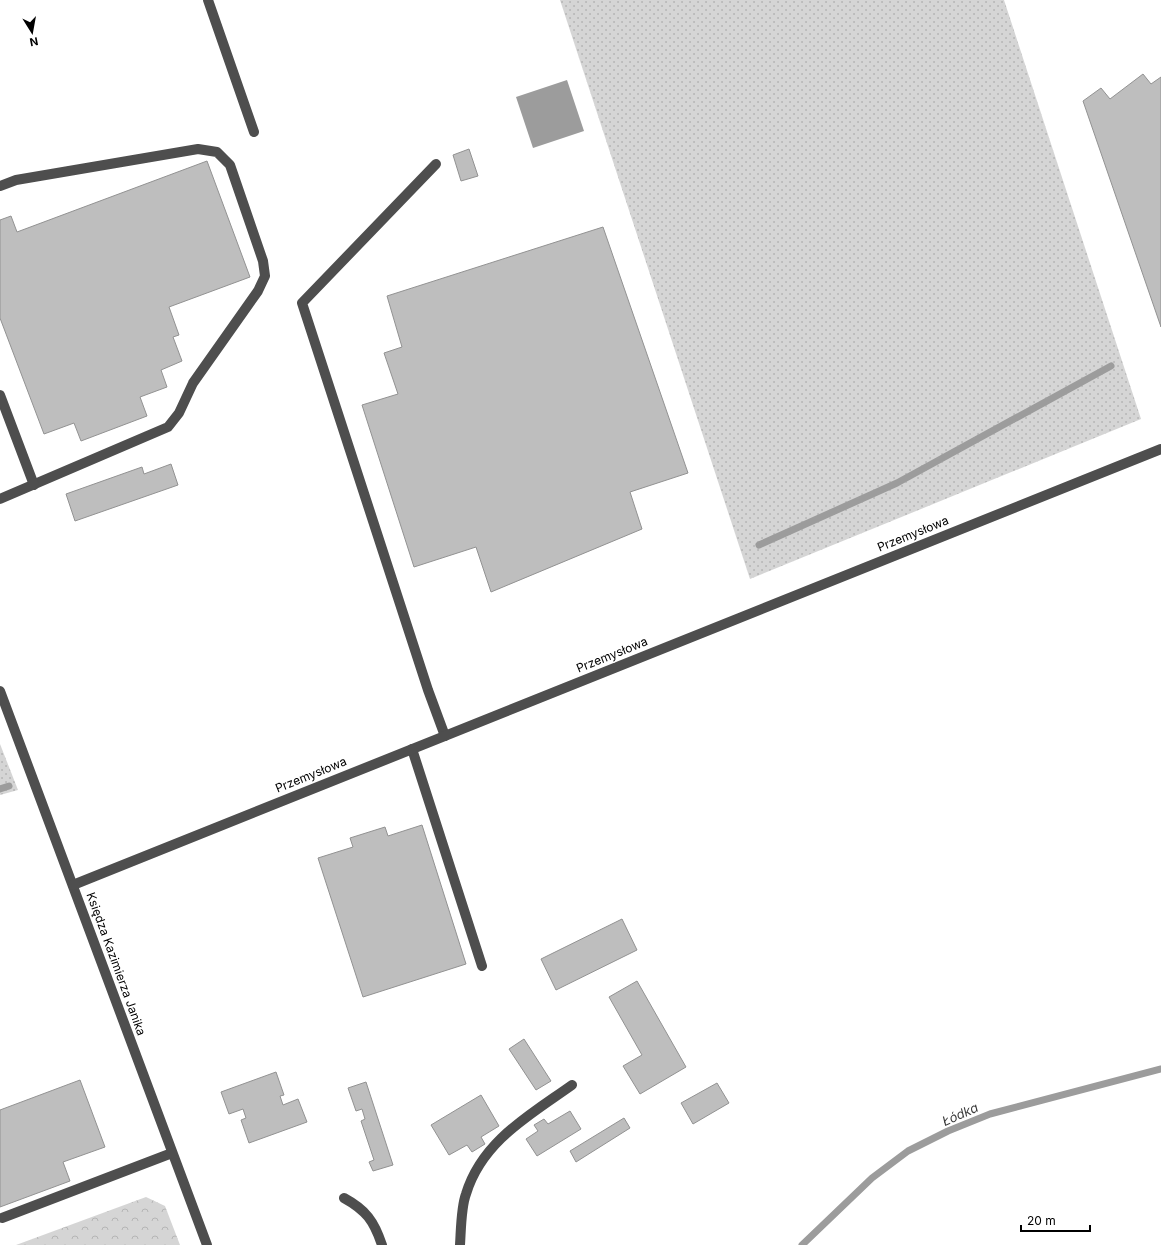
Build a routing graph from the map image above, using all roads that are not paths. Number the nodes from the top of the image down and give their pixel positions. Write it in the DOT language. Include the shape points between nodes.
graph roads {
  1 [pos="208,0"];
  2 [pos="254,132"];
  3 [pos="436,164"];
  4 [pos="0,186"];
  5 [pos="0,395"];
  6 [pos="1161,449"];
  7 [pos="34,485"];
  8 [pos="0,499"];
  9 [pos="0,691"];
  10 [pos="445,736"];
  11 [pos="412,749"];
  12 [pos="72,885"];
  13 [pos="482,966"];
  14 [pos="572,1085"];
  15 [pos="172,1153"];
  16 [pos="344,1198"];
  17 [pos="2,1218"];
  18 [pos="207,1245"];
  19 [pos="382,1245"];
  20 [pos="460,1245"];
  1 -- 2 [label="street"];
  3 -- 10 [label="street" via="302,303"];
  4 -- 7 [label="street" via="16,180 198,149 218,152 230,165 263,261 265,276 258,291 193,382 179,413 168,427"];
  5 -- 7 [label="street"];
  6 -- 10 [label="street, Przemysłowa"];
  7 -- 8 [label="street"];
  9 -- 12 [label="street, Księdza Kazimierza Janika"];
  10 -- 11 [label="street, Przemysłowa"];
  11 -- 12 [label="street, Przemysłowa"];
  11 -- 13 [label="street"];
  12 -- 15 [label="street, Księdza Kazimierza Janika"];
  14 -- 20 [label="street" via="509,1130 486,1155 472,1177 465,1195"];
  15 -- 17 [label="street"];
  15 -- 18 [label="street, Księdza Kazimierza Janika"];
  16 -- 19 [label="street" via="366,1213"];
}
